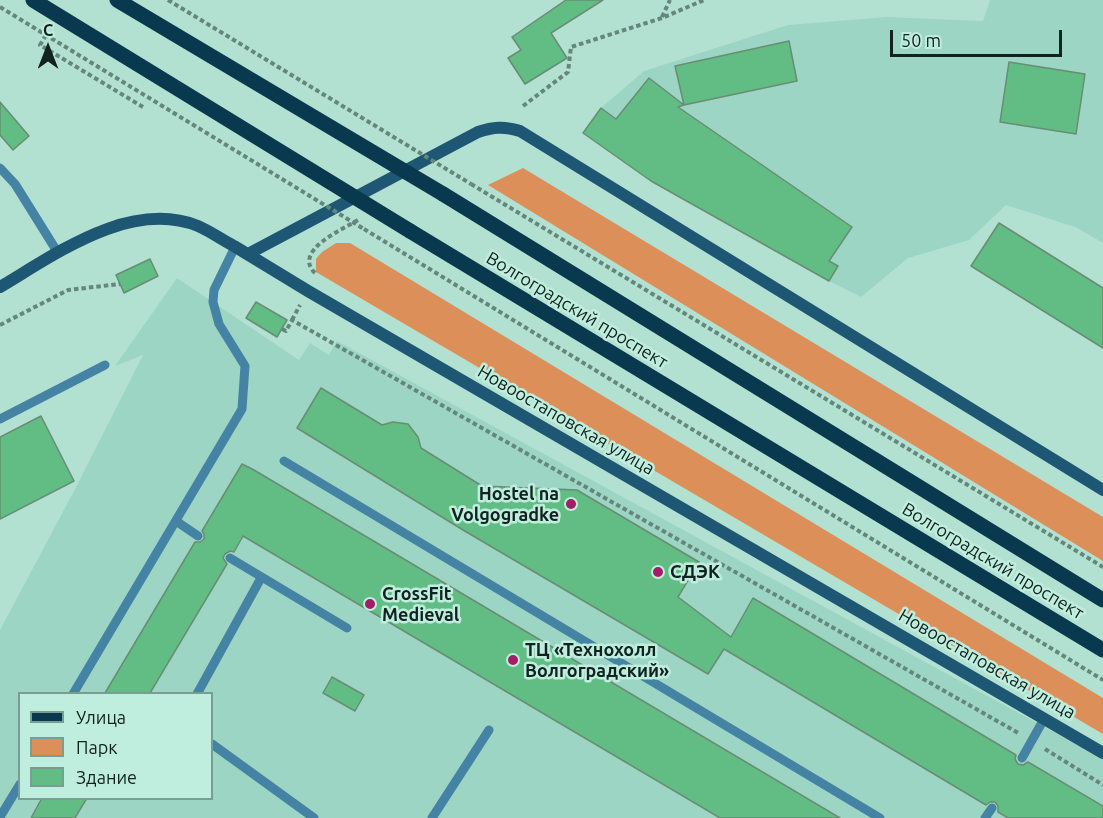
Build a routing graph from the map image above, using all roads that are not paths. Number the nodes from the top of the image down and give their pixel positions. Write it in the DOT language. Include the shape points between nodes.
graph roads {
  1 [pos="33,0"];
  2 [pos="117,0"];
  3 [pos="0,168"];
  4 [pos="235,247"];
  5 [pos="58,253"];
  6 [pos="248,254"];
  7 [pos="0,288"];
  8 [pos="105,365"];
  9 [pos="0,419"];
  10 [pos="284,461"];
  11 [pos="1103,490"];
  12 [pos="176,521"];
  13 [pos="198,536"];
  14 [pos="230,558"];
  15 [pos="261,578"];
  16 [pos="1103,600"];
  17 [pos="347,628"];
  18 [pos="1103,650"];
  19 [pos="74,692"];
  20 [pos="198,692"];
  21 [pos="1044,719"];
  22 [pos="489,730"];
  23 [pos="213,745"];
  24 [pos="1103,753"];
  25 [pos="1022,758"];
  26 [pos="18,787"];
  27 [pos="992,808"];
  28 [pos="0,817"];
  29 [pos="314,818"];
  30 [pos="432,818"];
  31 [pos="880,818"];
  32 [pos="985,818"];
  1 -- 18 [label="main road, Волгоградский проспект, bridge"];
  2 -- 16 [label="main road, Волгоградский проспект, bridge" via="443,194"];
  3 -- 5 [label="lane" via="15,184"];
  4 -- 5 [label="main road, Новоостаповская улица" via="198,226 159,218 109,228"];
  4 -- 6 [label="main road, Новоостаповская улица"];
  4 -- 12 [label="lane" via="214,290 213,302 219,324 245,366 242,409"];
  5 -- 7 [label="main road, Новоостаповская улица"];
  6 -- 11 [label="main road" via="478,132 499,127 520,131"];
  6 -- 21 [label="main road, Новоостаповская улица"];
  8 -- 9 [label="lane"];
  10 -- 31 [label="lane"];
  12 -- 13 [label="lane"];
  12 -- 19 [label="lane"];
  14 -- 15 [label="lane"];
  15 -- 17 [label="lane"];
  15 -- 20 [label="lane"];
  21 -- 24 [label="main road, Новоостаповская улица"];
  21 -- 25 [label="lane"];
  22 -- 30 [label="lane"];
  23 -- 29 [label="lane"];
  26 -- 28 [label="lane"];
  27 -- 32 [label="lane"];
}
